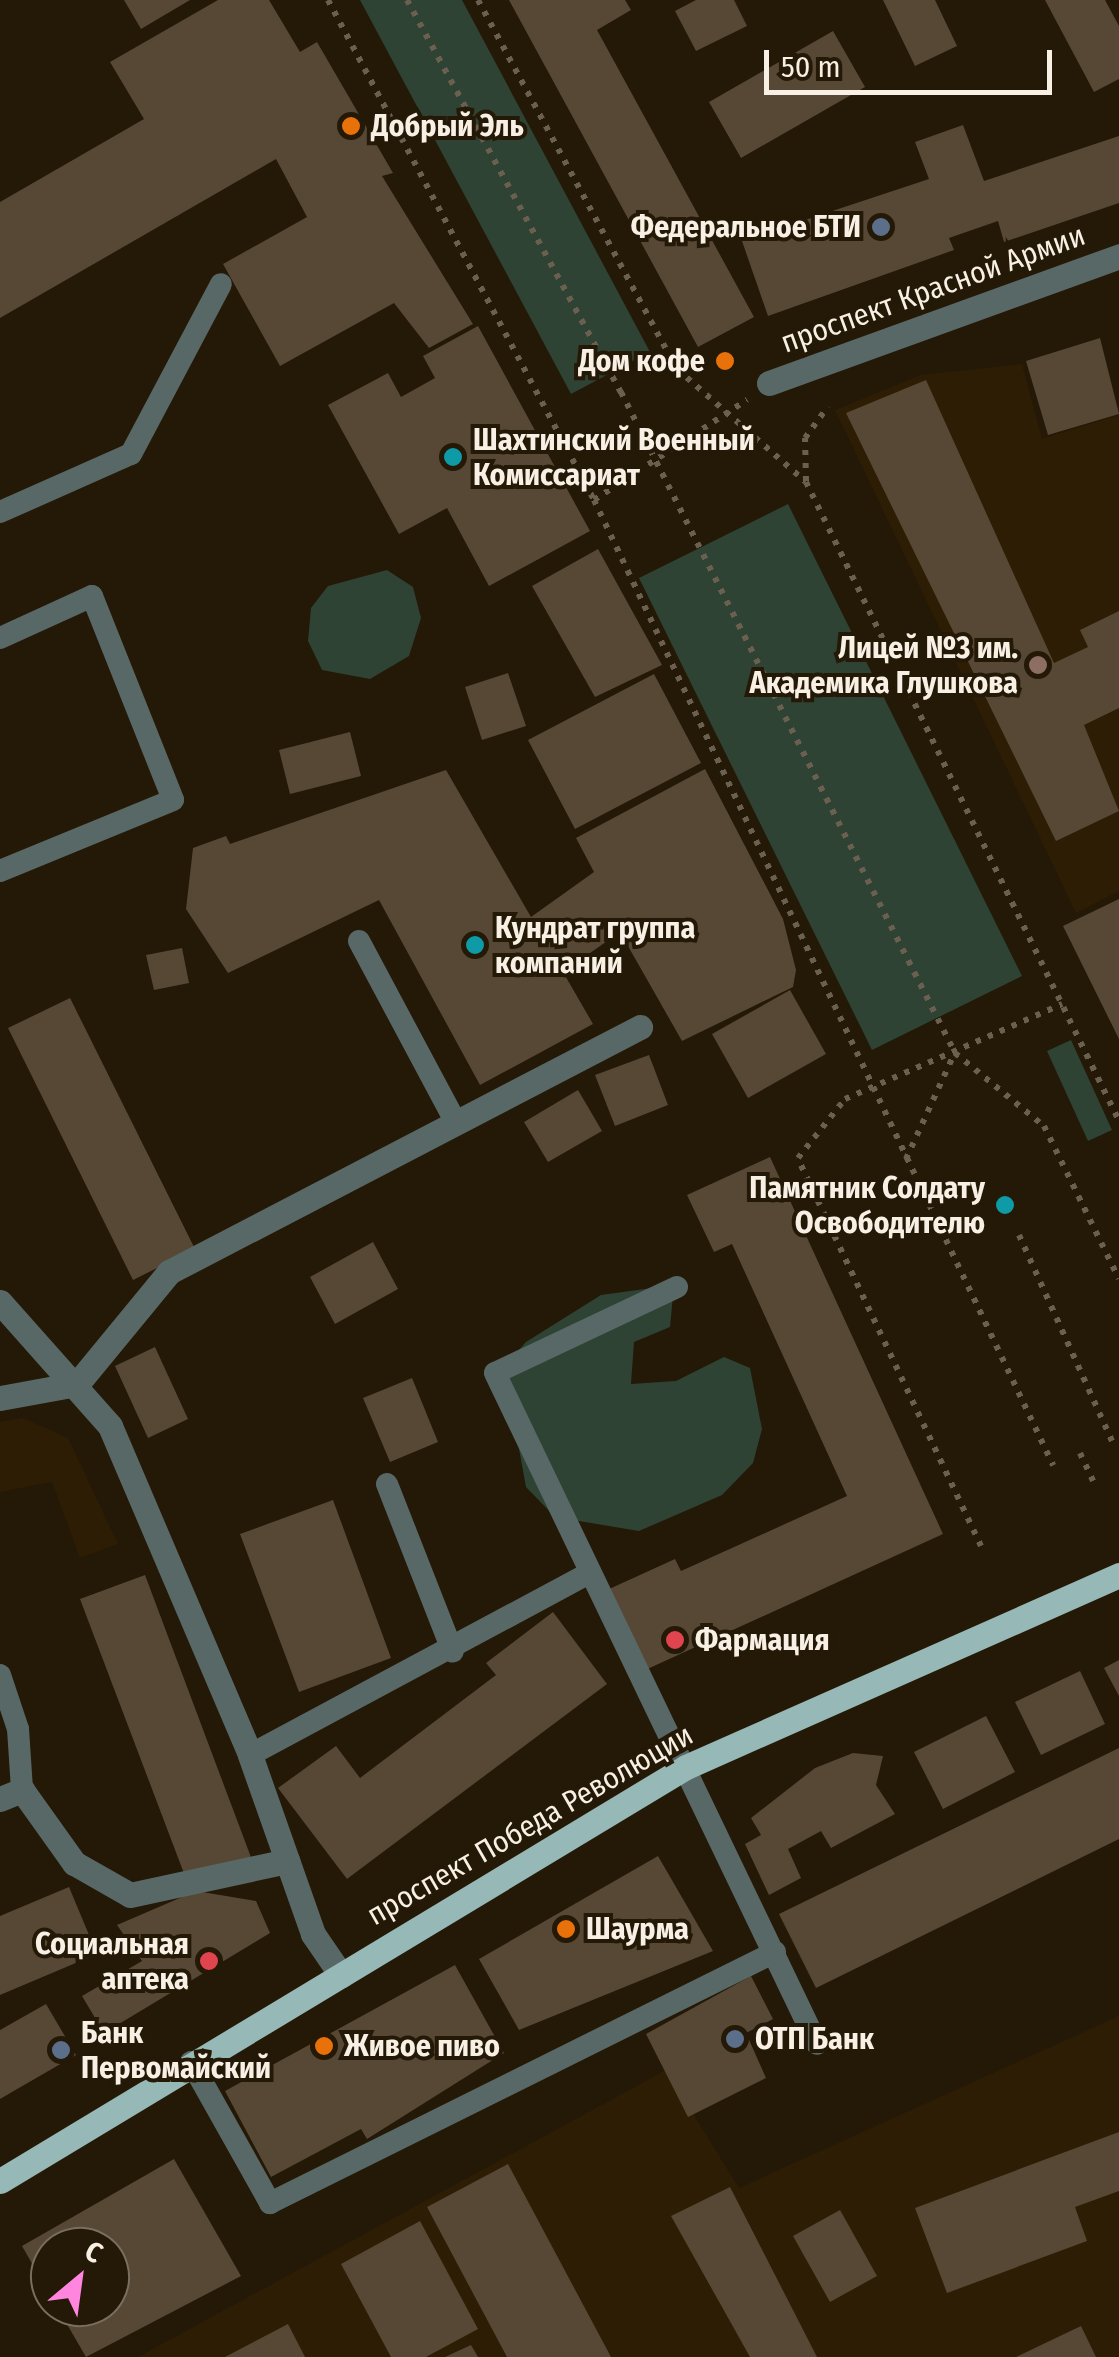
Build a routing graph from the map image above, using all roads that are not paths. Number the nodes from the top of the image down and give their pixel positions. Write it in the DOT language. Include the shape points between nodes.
graph roads {
  1 [pos="1119,256"];
  2 [pos="221,284"];
  3 [pos="770,383"];
  4 [pos="0,512"];
  5 [pos="0,638"];
  6 [pos="0,872"];
  7 [pos="359,940"];
  8 [pos="640,1027"];
  9 [pos="456,1123"];
  10 [pos="677,1287"];
  11 [pos="0,1302"];
  12 [pos="77,1384"];
  13 [pos="0,1398"];
  14 [pos="387,1484"];
  15 [pos="585,1575"];
  16 [pos="1119,1575"];
  17 [pos="452,1652"];
  18 [pos="0,1675"];
  19 [pos="250,1755"];
  20 [pos="686,1766"];
  21 [pos="11,1794"];
  22 [pos="286,1861"];
  23 [pos="775,1952"];
  24 [pos="341,1975"];
  25 [pos="818,2044"];
  26 [pos="191,2062"];
  27 [pos="0,2181"];
  1 -- 3 [label="street, проспект Красной Армии"];
  2 -- 4 [label="lane" via="131,454"];
  5 -- 6 [label="lane" via="92,596 173,800"];
  7 -- 9 [label="lane"];
  8 -- 9 [label="street"];
  9 -- 12 [label="street" via="169,1272"];
  10 -- 15 [label="lane" via="495,1373"];
  11 -- 12 [label="street"];
  12 -- 13 [label="street"];
  12 -- 19 [label="street" via="110,1426"];
  14 -- 17 [label="lane"];
  15 -- 17 [label="lane"];
  15 -- 20 [label="lane"];
  16 -- 20 [label="main road, проспект Победа Революции"];
  17 -- 19 [label="lane"];
  18 -- 21 [label="lane" via="18,1730"];
  19 -- 22 [label="street"];
  20 -- 23 [label="lane"];
  20 -- 24 [label="main road, проспект Победа Революции"];
  21 -- 22 [label="street" via="74,1863 130,1894"];
  22 -- 24 [label="street" via="313,1934"];
  23 -- 25 [label="lane"];
  23 -- 26 [label="lane" via="270,2202"];
  24 -- 26 [label="main road, проспект Победа Революции"];
  26 -- 27 [label="main road, проспект Победа Революции"];
}
